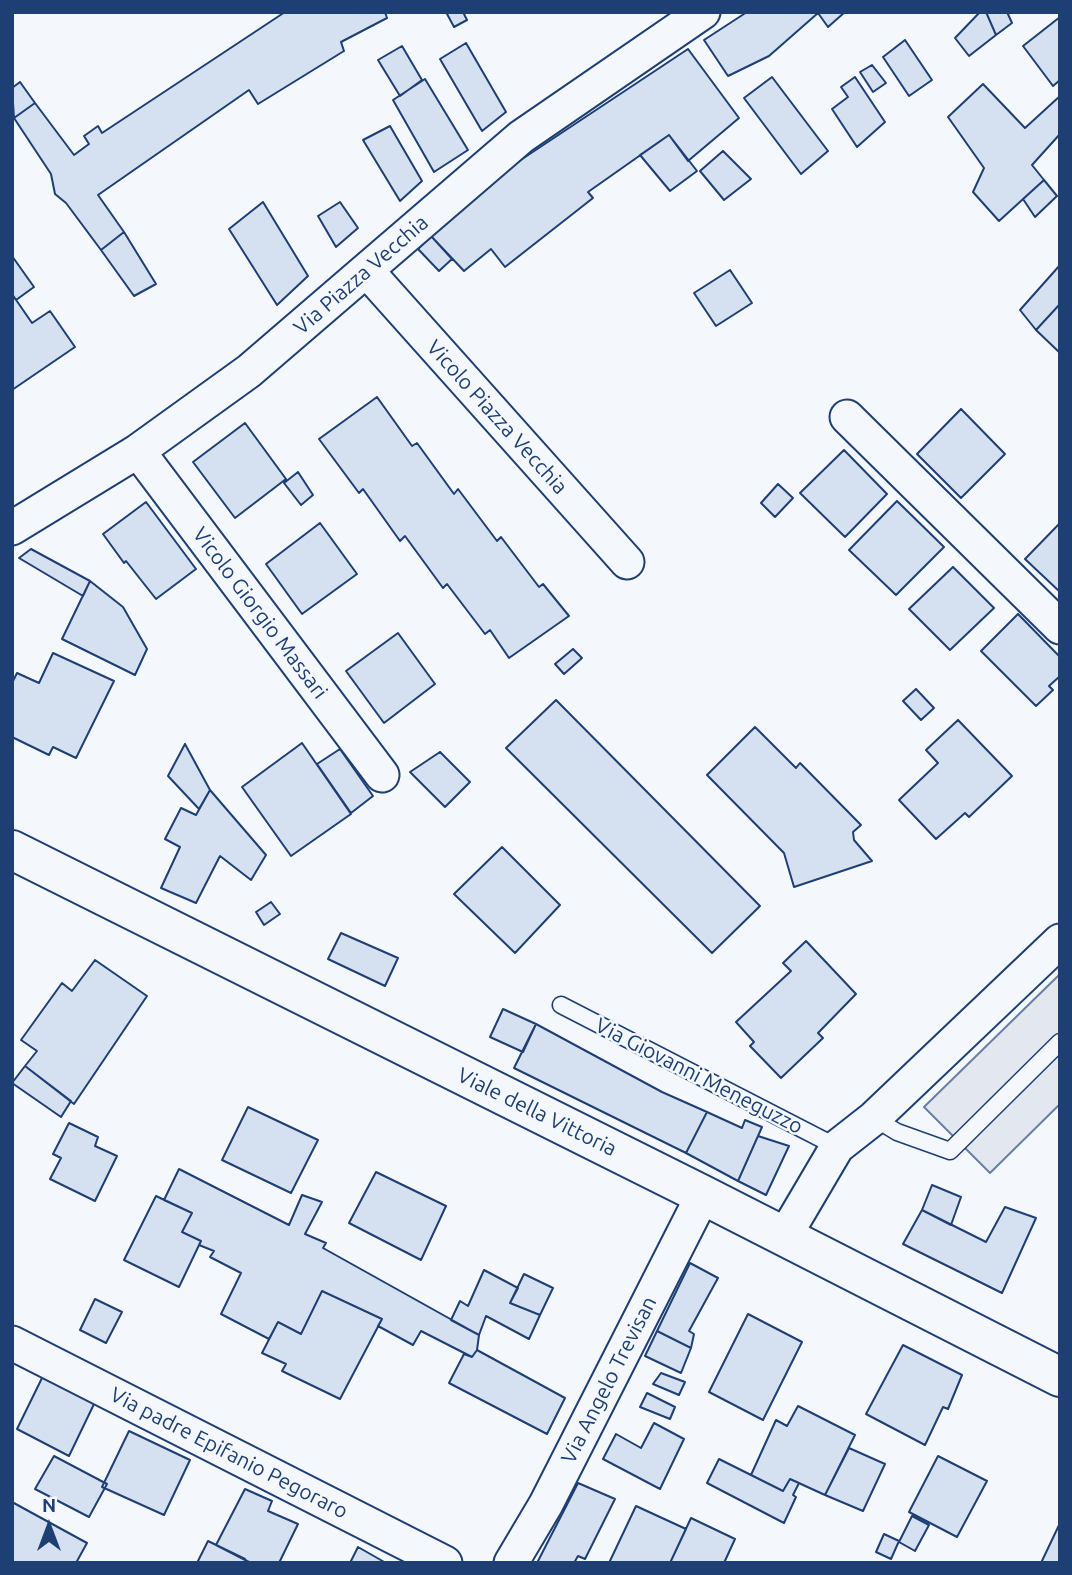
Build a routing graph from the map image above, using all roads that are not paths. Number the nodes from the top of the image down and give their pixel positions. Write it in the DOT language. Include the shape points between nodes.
graph roads {
  1 [pos="703,12"];
  2 [pos="367,271"];
  3 [pos="847,417"];
  4 [pos="138,451"];
  5 [pos="12,528"];
  6 [pos="628,562"];
  7 [pos="1060,627"];
  8 [pos="382,775"];
  9 [pos="12,850"];
  10 [pos="1060,942"];
  11 [pos="561,1005"];
  12 [pos="1060,1042"];
  13 [pos="874,1118"];
  14 [pos="837,1147"];
  15 [pos="703,1195"];
  16 [pos="784,1237"];
  17 [pos="12,1343"];
  18 [pos="1060,1377"];
  19 [pos="445,1563"];
  20 [pos="511,1563"];
  1 -- 2 [label="street, Via Piazza Vecchia" via="521,137"];
  2 -- 4 [label="street, Via Piazza Vecchia" via="249,371"];
  2 -- 6 [label="street, Vicolo Piazza Vecchia"];
  3 -- 7 [label="street"];
  4 -- 5 [label="street, Via Piazza Vecchia"];
  4 -- 8 [label="street, Vicolo Giorgio Massari"];
  9 -- 15 [label="main road, Viale della Vittoria"];
  10 -- 13 [label="street"];
  11 -- 14 [label="lane, Via Giovanni Meneguzzo"];
  12 -- 13 [label="lane" via="950,1151 897,1132"];
  13 -- 14 [label="street"];
  14 -- 16 [label="street"];
  15 -- 16 [label="main road, Viale della Vittoria"];
  15 -- 20 [label="street, Via Angelo Trevisan" via="546,1504"];
  16 -- 18 [label="main road, Viale della Vittoria"];
  17 -- 19 [label="street, Via padre Epifanio Pegoraro"];
}
